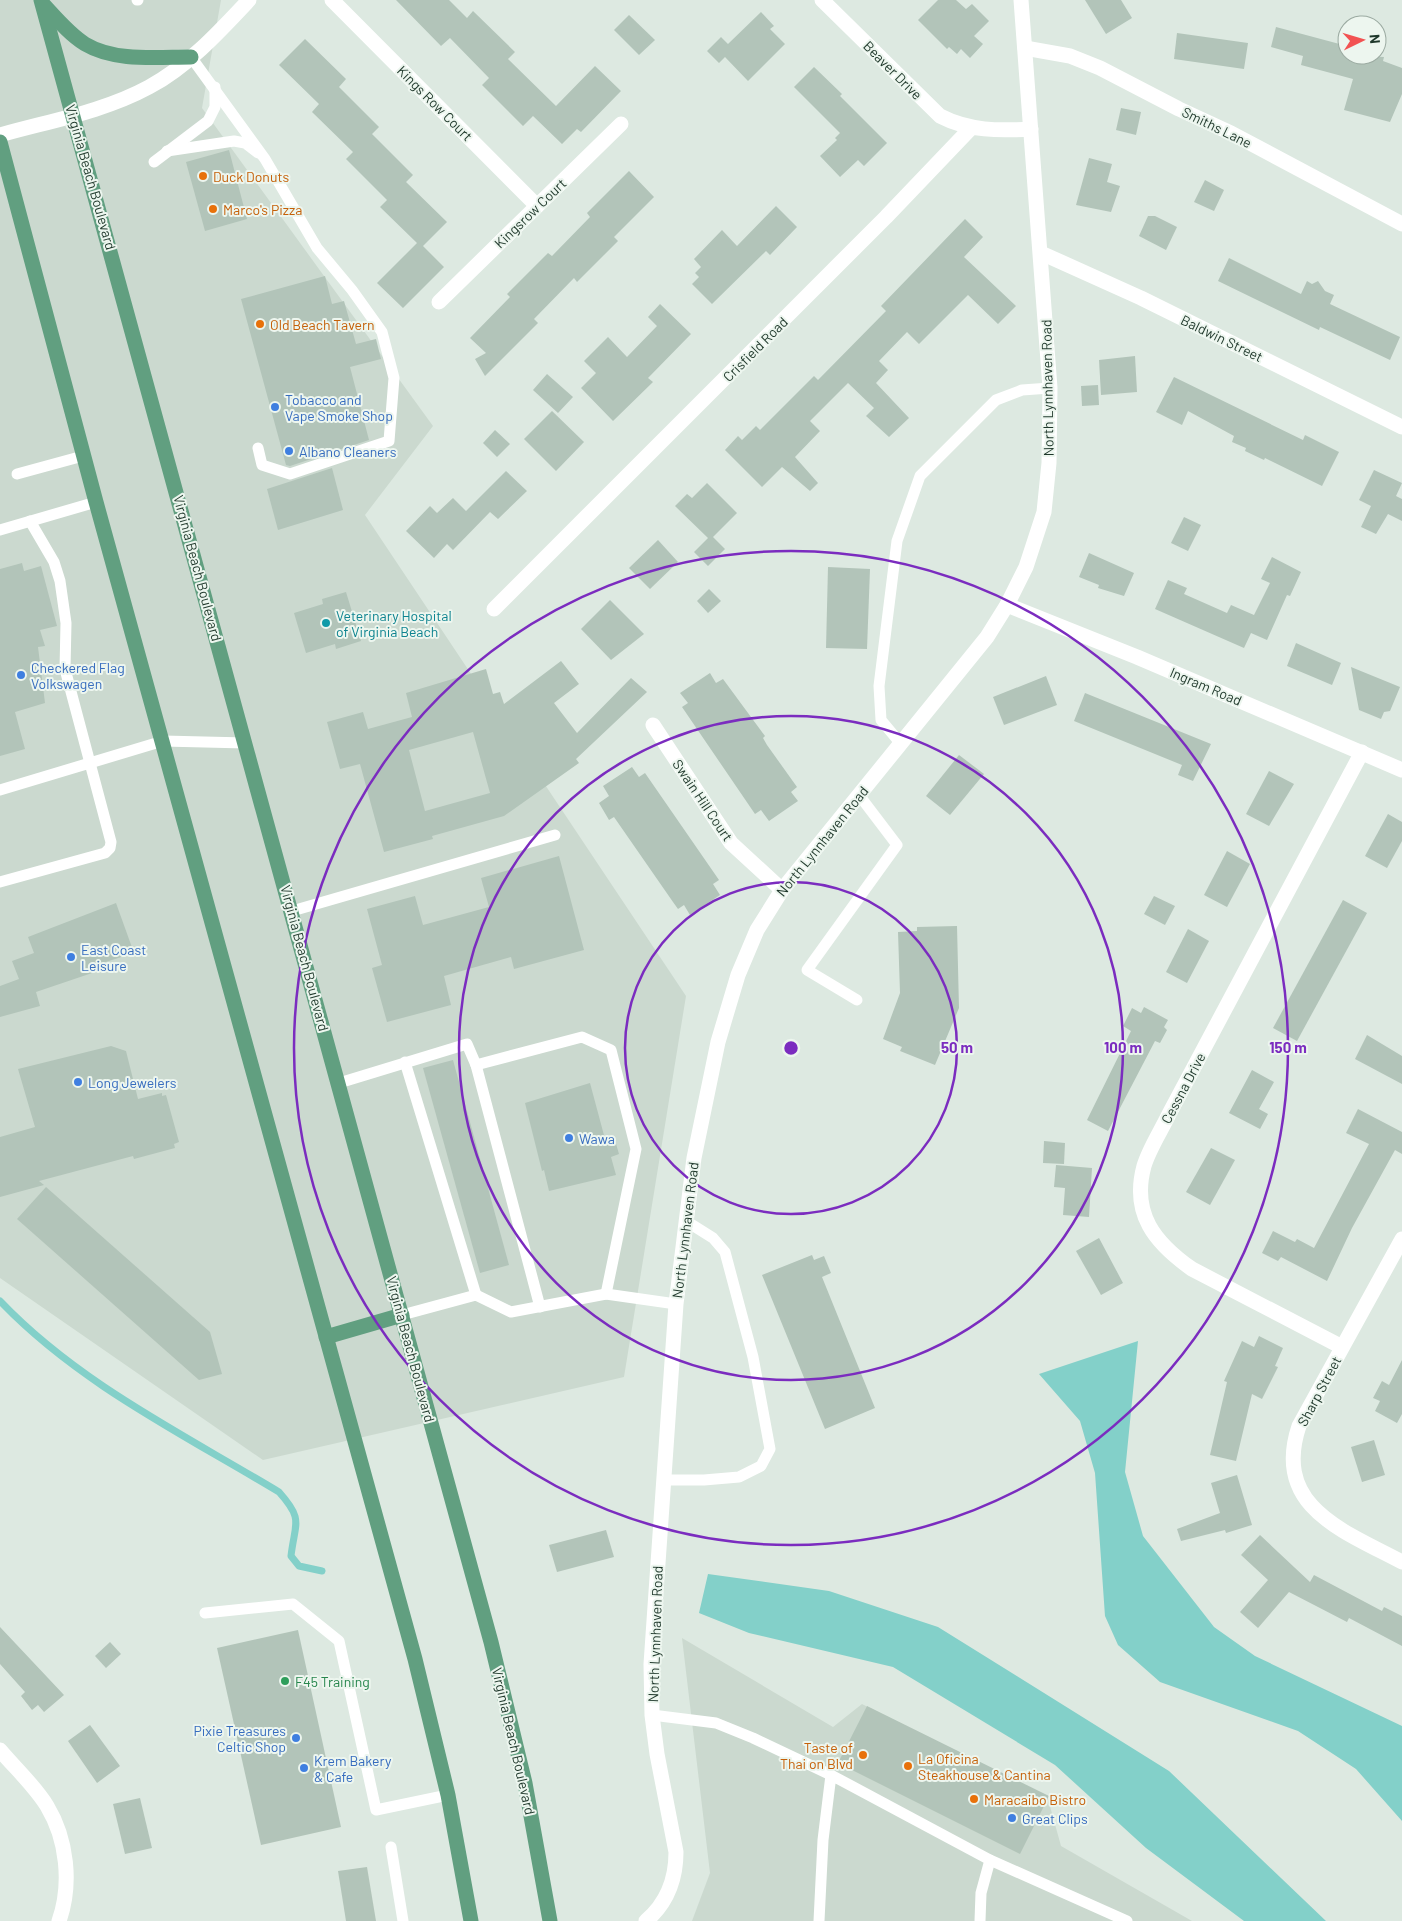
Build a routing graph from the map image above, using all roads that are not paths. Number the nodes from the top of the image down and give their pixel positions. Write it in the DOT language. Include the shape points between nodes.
graph roads {
  1 [pos="249,0"];
  2 [pos="332,0"];
  3 [pos="822,0"];
  4 [pos="1021,0"];
  5 [pos="42,2"];
  6 [pos="1025,48"];
  7 [pos="191,57"];
  8 [pos="215,87"];
  9 [pos="73,115"];
  10 [pos="621,124"];
  11 [pos="971,128"];
  12 [pos="1031,129"];
  13 [pos="0,134"];
  14 [pos="0,142"];
  15 [pos="167,151"];
  16 [pos="266,158"];
  17 [pos="154,162"];
  18 [pos="537,206"];
  19 [pos="1402,224"];
  20 [pos="1041,253"];
  21 [pos="439,302"];
  22 [pos="1050,388"];
  23 [pos="1402,427"];
  24 [pos="258,448"];
  25 [pos="84,456"];
  26 [pos="17,474"];
  27 [pos="96,502"];
  28 [pos="30,522"];
  29 [pos="0,530"];
  30 [pos="1007,605"];
  31 [pos="494,610"];
  32 [pos="653,725"];
  33 [pos="163,740"];
  34 [pos="246,743"];
  35 [pos="901,744"];
  36 [pos="1362,752"];
  37 [pos="91,762"];
  38 [pos="1402,770"];
  39 [pos="0,790"];
  40 [pos="859,794"];
  41 [pos="555,835"];
  42 [pos="0,882"];
  43 [pos="782,890"];
  44 [pos="292,911"];
  45 [pos="857,1000"];
  46 [pos="405,1062"];
  47 [pos="476,1065"];
  48 [pos="338,1083"];
  49 [pos="686,1221"];
  50 [pos="1402,1239"];
  51 [pos="606,1294"];
  52 [pos="476,1295"];
  53 [pos="676,1304"];
  54 [pos="540,1307"];
  55 [pos="402,1315"];
  56 [pos="326,1337"];
  57 [pos="1342,1347"];
  58 [pos="663,1480"];
  59 [pos="1402,1562"];
  60 [pos="205,1613"];
  61 [pos="652,1715"];
  62 [pos="0,1750"];
  63 [pos="831,1775"];
  64 [pos="448,1795"];
  65 [pos="391,1847"];
  66 [pos="990,1860"];
  67 [pos="58,1921"];
  68 [pos="403,1921"];
  69 [pos="471,1921"];
  70 [pos="550,1921"];
  71 [pos="646,1921"];
  72 [pos="819,1921"];
  73 [pos="980,1921"];
  74 [pos="1127,1921"];
  1 -- 7 [label="street"];
  2 -- 18 [label="street, Kings Row Court"];
  3 -- 11 [label="street, Beaver Drive" via="940,116"];
  4 -- 6 [label="street, North Lynnhaven Road"];
  5 -- 7 [label="main road" via="78,38 99,50 116,55"];
  5 -- 9 [label="main road, Virginia Beach Boulevard"];
  6 -- 12 [label="street, North Lynnhaven Road"];
  6 -- 19 [label="street, Smiths Lane" via="1070,56 1100,68 1231,132"];
  7 -- 8 [label="lane"];
  7 -- 9 [label="street" via="150,87"];
  8 -- 15 [label="lane" via="215,107 208,121"];
  8 -- 16 [label="lane"];
  9 -- 13 [label="street"];
  9 -- 34 [label="main road, Virginia Beach Boulevard"];
  10 -- 18 [label="street, Kingsrow Court"];
  11 -- 12 [label="street"];
  11 -- 31 [label="street, Crisfield Road"];
  12 -- 20 [label="street, North Lynnhaven Road"];
  14 -- 25 [label="main road"];
  15 -- 16 [label="lane" via="234,141 244,143"];
  15 -- 17 [label="lane"];
  16 -- 24 [label="lane" via="317,248 382,332 394,378 389,441 290,474 262,465"];
  18 -- 21 [label="street, Kingsrow Court"];
  20 -- 22 [label="street, North Lynnhaven Road"];
  20 -- 23 [label="street, Baldwin Street" via="1141,298"];
  22 -- 30 [label="street, North Lynnhaven Road" via="1049,464 1044,512 1026,567"];
  22 -- 35 [label="lane" via="1022,390 996,400 920,476 897,541 879,686 881,720"];
  25 -- 26 [label="lane"];
  25 -- 27 [label="main road"];
  27 -- 28 [label="lane"];
  27 -- 33 [label="main road"];
  28 -- 29 [label="lane"];
  28 -- 37 [label="lane" via="54,562 60,581 66,623 65,669"];
  30 -- 35 [label="street, North Lynnhaven Road" via="987,637"];
  30 -- 36 [label="street, Ingram Road" via="1137,656"];
  32 -- 43 [label="street, Swain Hill Court" via="731,843"];
  33 -- 34 [label="lane"];
  33 -- 37 [label="lane"];
  33 -- 56 [label="main road"];
  34 -- 44 [label="main road, Virginia Beach Boulevard"];
  35 -- 40 [label="street, North Lynnhaven Road"];
  36 -- 38 [label="street, Ingram Road"];
  36 -- 57 [label="street, Cessna Drive" via="1169,1114 1144,1165 1140,1189 1142,1210 1148,1225 1172,1255 1192,1269"];
  37 -- 39 [label="lane"];
  37 -- 42 [label="lane" via="110,848 105,853"];
  40 -- 43 [label="street, North Lynnhaven Road"];
  40 -- 45 [label="lane" via="897,845 807,970"];
  41 -- 44 [label="lane"];
  43 -- 49 [label="street, North Lynnhaven Road" via="757,930 738,975 718,1042 699,1128"];
  44 -- 48 [label="main road, Virginia Beach Boulevard"];
  46 -- 47 [label="lane" via="467,1044"];
  46 -- 48 [label="lane"];
  46 -- 52 [label="lane"];
  47 -- 51 [label="lane" via="582,1037 611,1050 636,1149"];
  47 -- 54 [label="lane"];
  48 -- 55 [label="main road, Virginia Beach Boulevard"];
  49 -- 53 [label="street, North Lynnhaven Road"];
  49 -- 58 [label="lane" via="713,1238 725,1252 753,1357 770,1449 762,1466 739,1477"];
  50 -- 57 [label="street, Sharp Street"];
  51 -- 53 [label="lane"];
  51 -- 54 [label="lane"];
  52 -- 54 [label="lane" via="511,1312"];
  52 -- 55 [label="lane"];
  53 -- 58 [label="street, North Lynnhaven Road"];
  55 -- 56 [label="main road"];
  55 -- 70 [label="main road, Virginia Beach Boulevard" via="511,1722"];
  56 -- 64 [label="main road" via="415,1658"];
  57 -- 59 [label="street, Sharp Street" via="1299,1426 1292,1460 1296,1480 1311,1507 1330,1524"];
  58 -- 61 [label="street, North Lynnhaven Road" via="653,1618"];
  60 -- 64 [label="lane" via="293,1604 339,1641 376,1810"];
  61 -- 63 [label="lane" via="716,1723"];
  61 -- 71 [label="street, North Lynnhaven Road" via="676,1865 669,1893"];
  62 -- 67 [label="street" via="47,1804 60,1831 66,1859 65,1897"];
  63 -- 66 [label="lane"];
  63 -- 72 [label="lane" via="823,1840"];
  64 -- 69 [label="main road"];
  65 -- 68 [label="lane"];
  66 -- 73 [label="lane" via="981,1894"];
  66 -- 74 [label="lane"];
}
